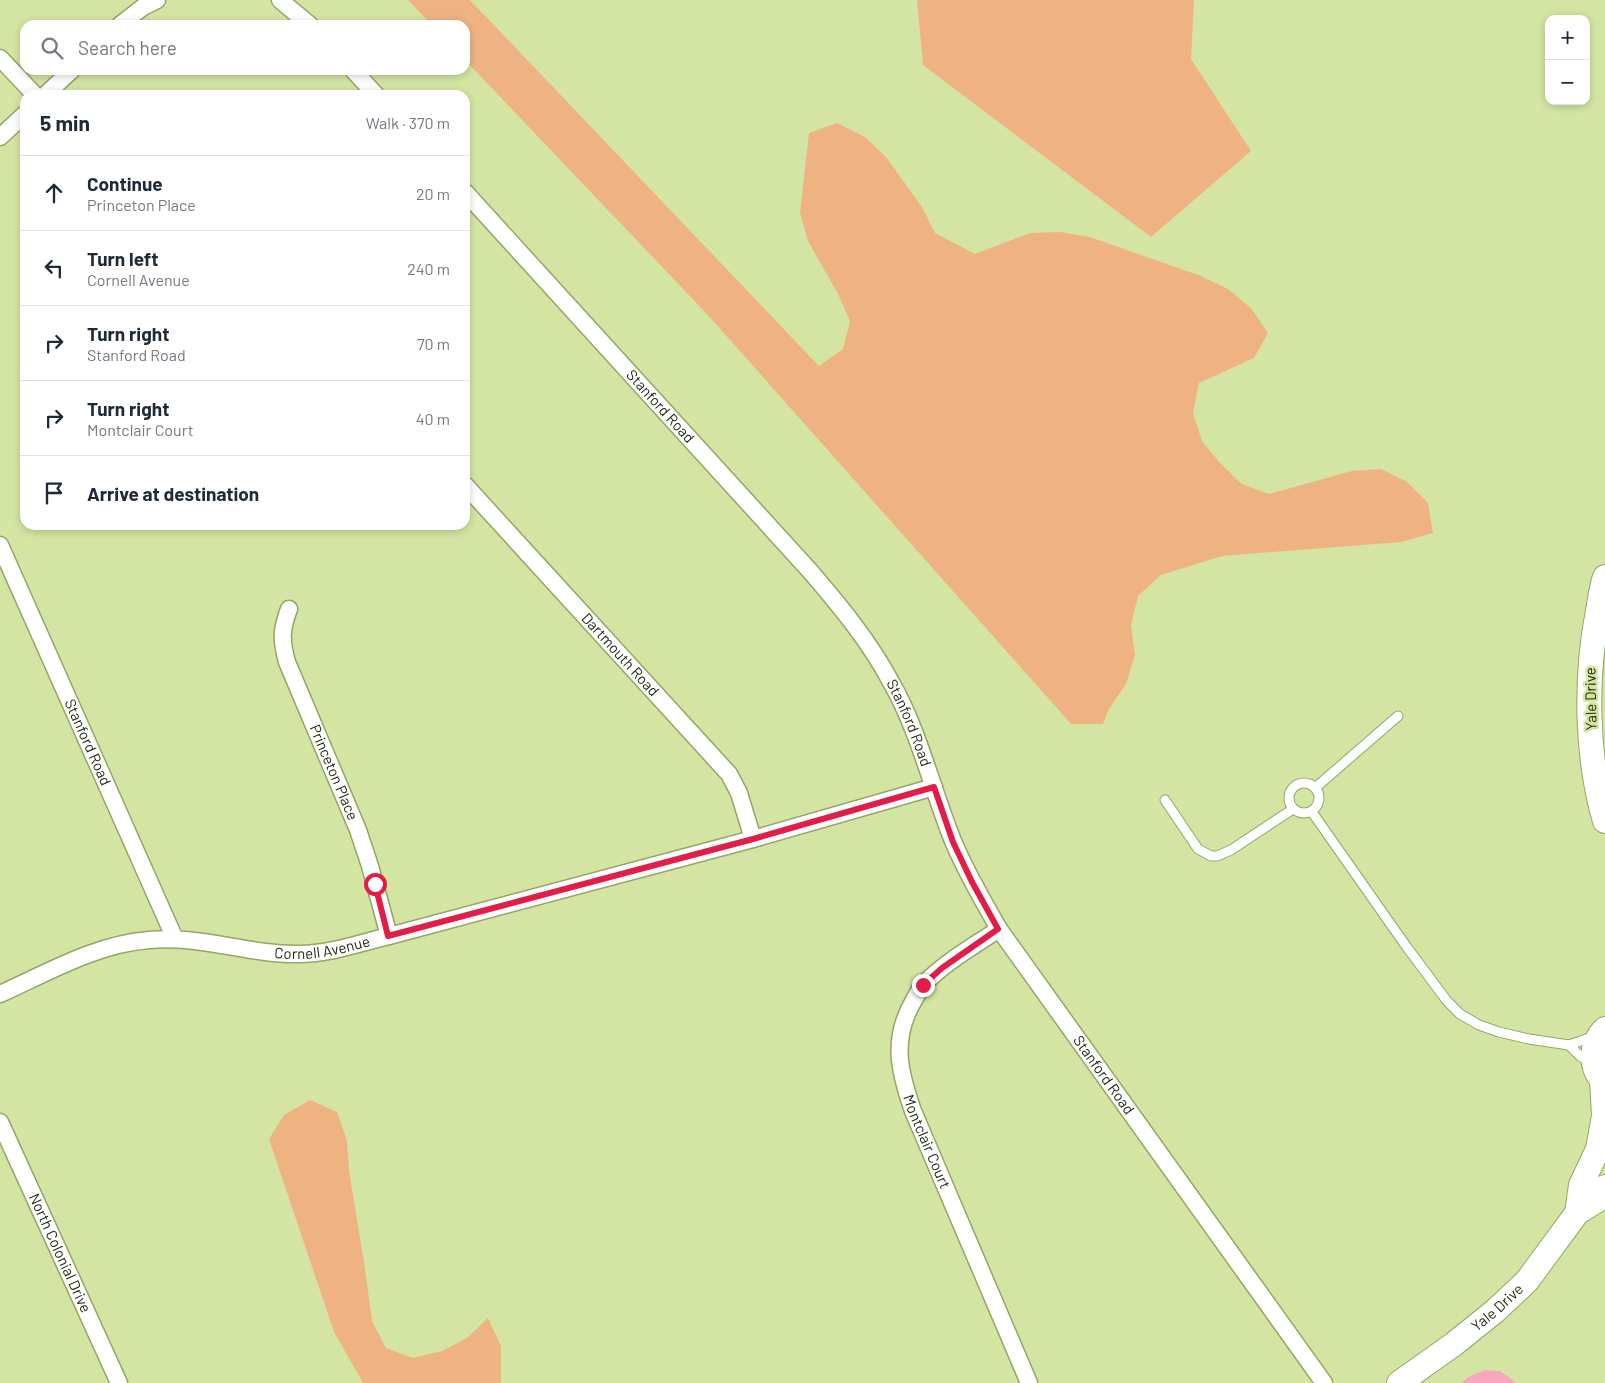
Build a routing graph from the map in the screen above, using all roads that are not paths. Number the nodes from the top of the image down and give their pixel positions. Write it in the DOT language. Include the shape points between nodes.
graph roads {
  1 [pos="157,0"];
  2 [pos="280,0"];
  3 [pos="126,20"];
  4 [pos="304,20"];
  5 [pos="0,58"];
  6 [pos="67,75"];
  7 [pos="358,75"];
  8 [pos="29,90"];
  9 [pos="50,90"];
  10 [pos="371,90"];
  11 [pos="20,119"];
  12 [pos="0,137"];
  13 [pos="470,197"];
  14 [pos="470,490"];
  15 [pos="0,545"];
  16 [pos="5,572"];
  17 [pos="1605,577"];
  18 [pos="288,609"];
  19 [pos="1398,716"];
  20 [pos="934,787"];
  21 [pos="1315,788"];
  22 [pos="1165,800"];
  23 [pos="1293,809"];
  24 [pos="1312,812"];
  25 [pos="1605,821"];
  26 [pos="753,839"];
  27 [pos="998,929"];
  28 [pos="388,936"];
  29 [pos="175,939"];
  30 [pos="0,994"];
  31 [pos="1603,1031"];
  32 [pos="1568,1045"];
  33 [pos="1600,1076"];
  34 [pos="0,1122"];
  35 [pos="1605,1188"];
  36 [pos="1578,1213"];
  37 [pos="120,1383"];
  38 [pos="1028,1383"];
  39 [pos="1324,1383"];
  40 [pos="1399,1383"];
  1 -- 3 [label="street"];
  2 -- 4 [label="street"];
  5 -- 8 [label="street"];
  6 -- 9 [label="street"];
  7 -- 10 [label="street"];
  11 -- 12 [label="street"];
  13 -- 20 [label="street, Stanford Road" via="842,608 868,642 892,683"];
  14 -- 26 [label="street, Dartmouth Road" via="729,774 739,793"];
  15 -- 16 [label="street, Stanford Road"];
  16 -- 29 [label="street, Stanford Road"];
  17 -- 25 [label="street, Yale Drive" via="1588,679 1592,747"];
  18 -- 28 [label="street, Princeton Place" via="282,645 287,662 358,830"];
  19 -- 21 [label="lane"];
  20 -- 26 [label="street, Cornell Avenue"];
  20 -- 27 [label="street, Stanford Road" via="953,842"];
  21 -- 23 [label="lane" via="1304,783 1295,786 1289,795"];
  21 -- 24 [label="lane" via="1320,799"];
  22 -- 23 [label="lane" via="1198,849 1211,856 1231,850"];
  23 -- 24 [label="lane" via="1302,814"];
  24 -- 32 [label="lane" via="1446,1001 1460,1014 1499,1032"];
  26 -- 28 [label="street, Cornell Avenue"];
  27 -- 38 [label="street, Montclair Court" via="923,985 907,1012 900,1035 899,1056 902,1080 912,1111"];
  27 -- 39 [label="street, Stanford Road"];
  28 -- 29 [label="street, Cornell Avenue" via="333,950 300,954"];
  29 -- 30 [label="street, Cornell Avenue" via="117,945"];
  31 -- 32 [label="lane"];
  31 -- 33 [label="street" via="1595,1043 1593,1054"];
  32 -- 33 [label="lane"];
  33 -- 36 [label="street" via="1604,1116 1598,1149 1581,1186"];
  34 -- 37 [label="street, North Colonial Drive"];
  35 -- 36 [label="street, Yale Drive" via="1598,1199"];
  36 -- 40 [label="street, Yale Drive" via="1527,1281 1454,1344"];
}
